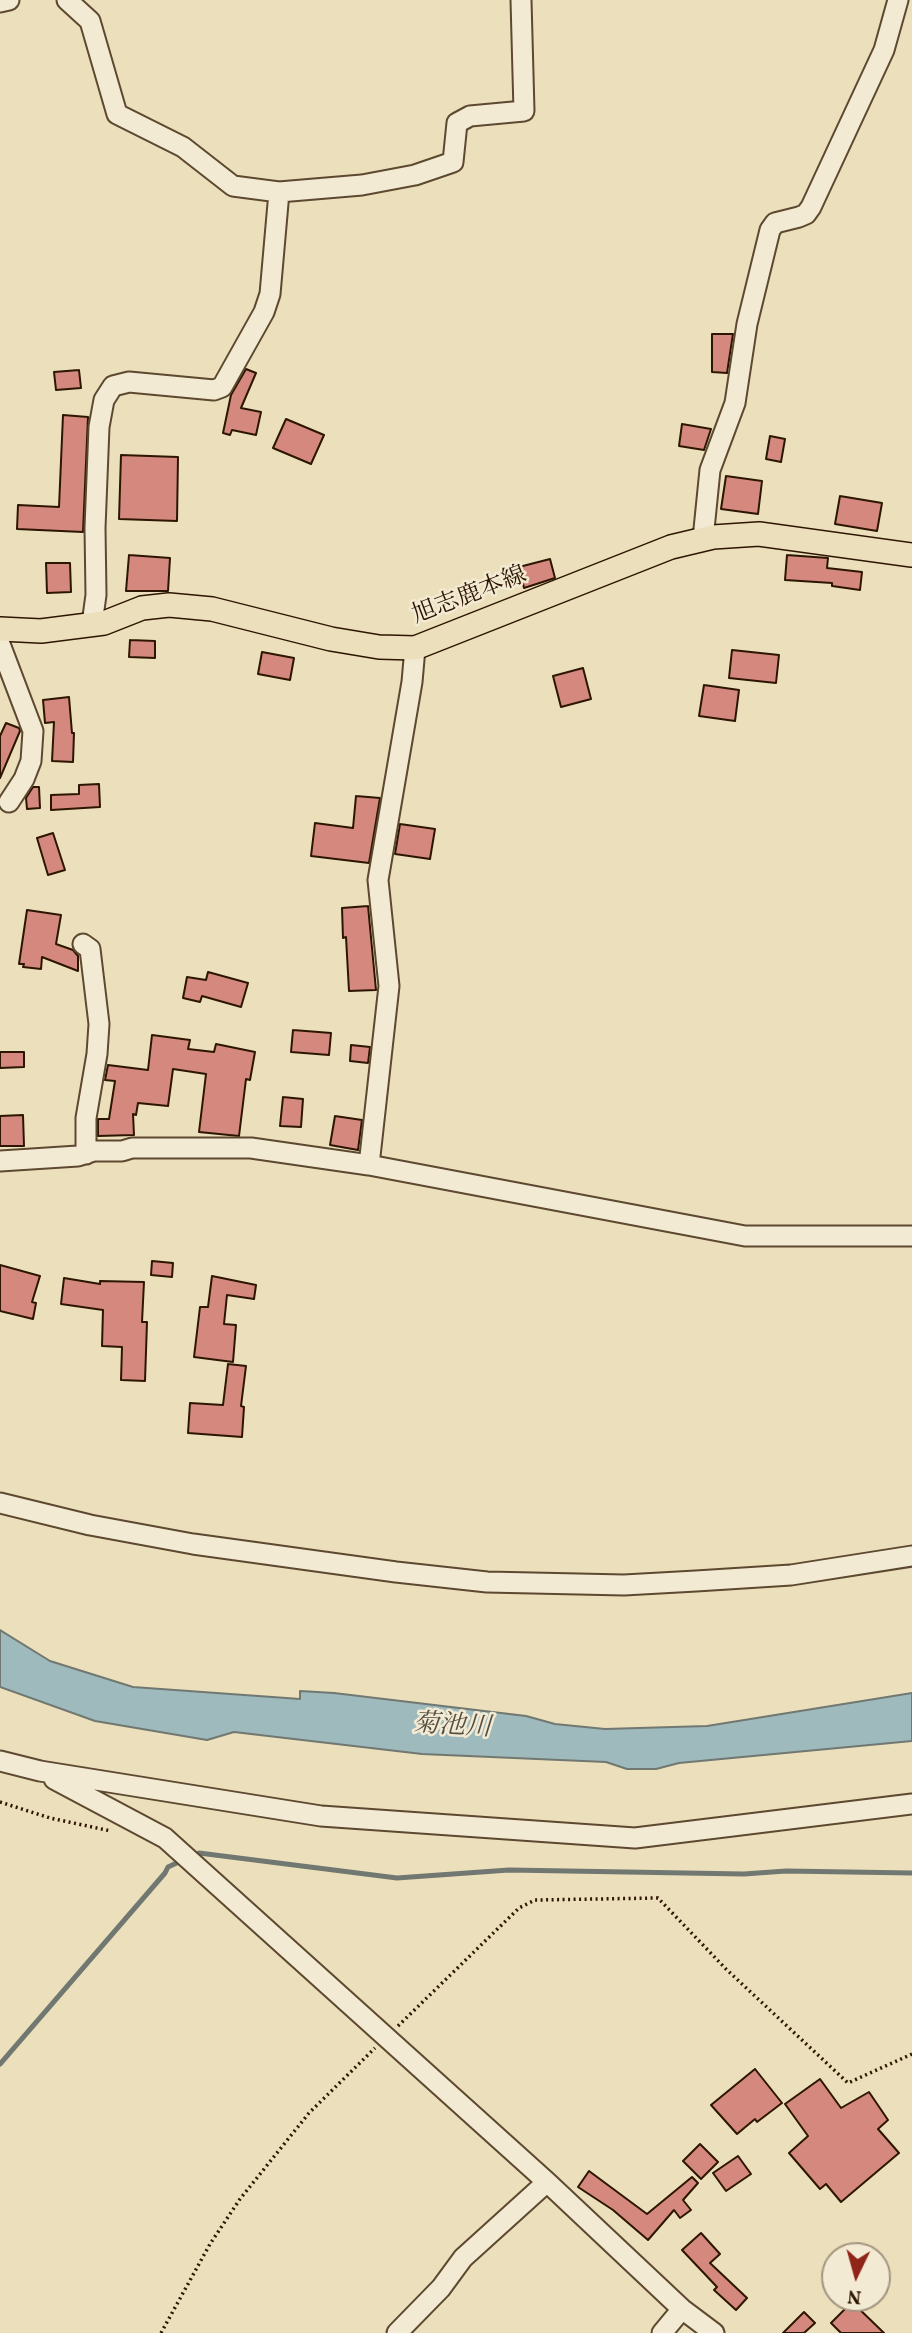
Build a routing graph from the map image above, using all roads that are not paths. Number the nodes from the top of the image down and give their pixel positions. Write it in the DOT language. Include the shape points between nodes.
graph roads {
  1 [pos="9,0"];
  2 [pos="67,0"];
  3 [pos="521,0"];
  4 [pos="898,0"];
  5 [pos="0,2"];
  6 [pos="279,192"];
  7 [pos="704,539"];
  8 [pos="912,555"];
  9 [pos="92,624"];
  10 [pos="0,629"];
  11 [pos="0,644"];
  12 [pos="415,648"];
  13 [pos="9,802"];
  14 [pos="83,944"];
  15 [pos="86,1154"];
  16 [pos="0,1161"];
  17 [pos="369,1165"];
  18 [pos="912,1236"];
  19 [pos="0,1503"];
  20 [pos="912,1556"];
  21 [pos="0,1760"];
  22 [pos="40,1772"];
  23 [pos="912,1804"];
  24 [pos="547,2182"];
  25 [pos="682,2309"];
  26 [pos="397,2333"];
  27 [pos="662,2333"];
  28 [pos="714,2333"];
  1 -- 5 [label="street"];
  2 -- 6 [label="street" via="90,21 117,114 183,147 233,186"];
  3 -- 6 [label="street" via="524,111 470,116 457,123 453,162 415,175"];
  4 -- 7 [label="street" via="884,50 811,207 806,214 775,223 770,230 747,324 735,403 710,470"];
  6 -- 9 [label="street" via="270,294 222,387 129,382 113,386 104,400 99,427"];
  7 -- 8 [label="main road, 旭志鹿本線" via="759,534"];
  7 -- 12 [label="main road, 旭志鹿本線" via="671,547"];
  9 -- 10 [label="main road, 旭志鹿本線" via="41,631"];
  9 -- 12 [label="main road, 旭志鹿本線" via="142,608 169,605 212,609 331,639"];
  11 -- 13 [label="street" via="33,731 31,761"];
  12 -- 17 [label="street" via="378,880 388,986"];
  14 -- 15 [label="street" via="90,949 99,1024 86,1118"];
  15 -- 16 [label="street"];
  15 -- 17 [label="street" via="132,1149 251,1149"];
  17 -- 18 [label="street" via="745,1236"];
  19 -- 20 [label="street" via="192,1544 487,1582 624,1585 803,1573"];
  21 -- 22 [label="street"];
  22 -- 23 [label="street" via="321,1816 635,1838"];
  22 -- 24 [label="street" via="165,1838"];
  24 -- 25 [label="street"];
  24 -- 26 [label="street" via="463,2258"];
  25 -- 27 [label="street"];
  25 -- 28 [label="street"];
}
